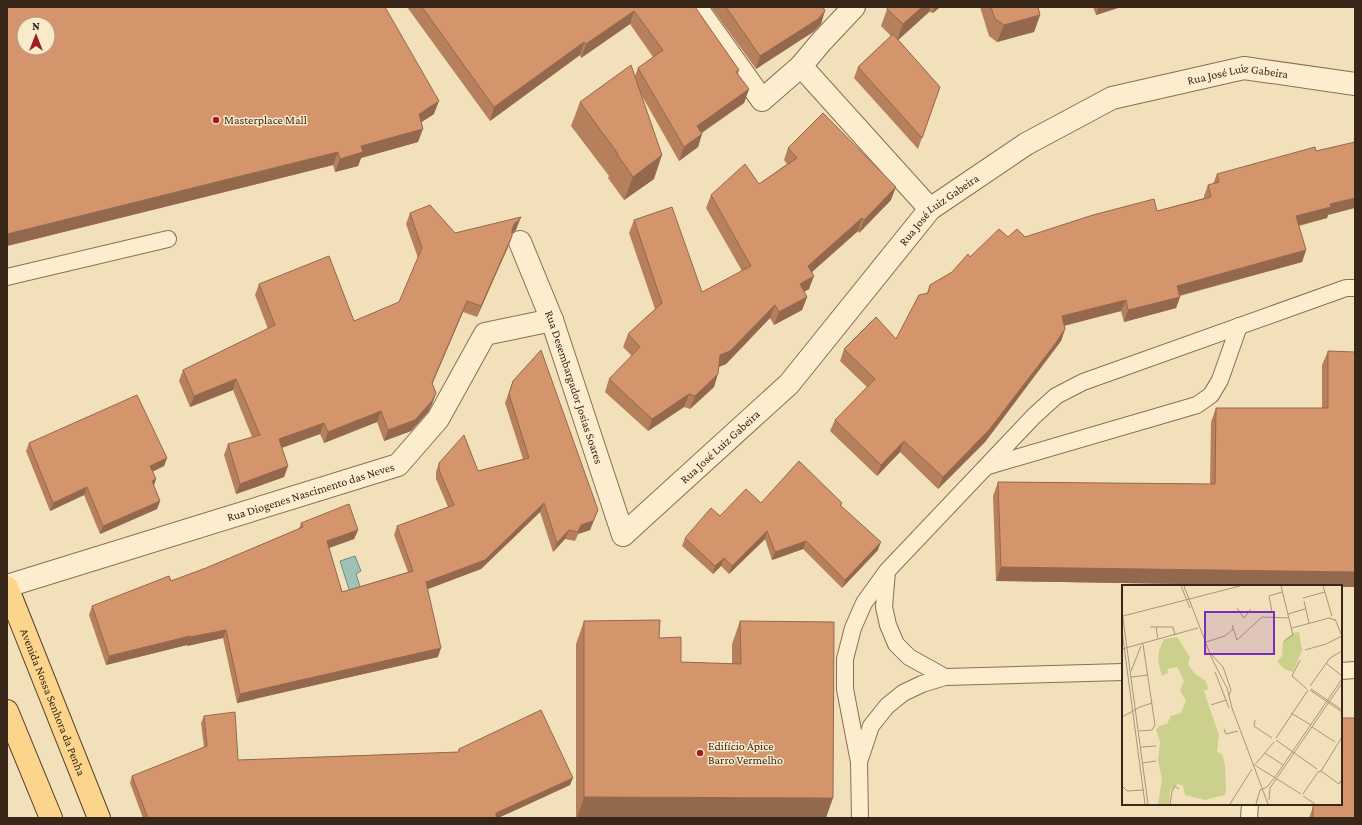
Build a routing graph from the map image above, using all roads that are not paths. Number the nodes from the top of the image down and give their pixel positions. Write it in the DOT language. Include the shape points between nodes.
graph roads {
  1 [pos="696,7"];
  2 [pos="854,7"];
  3 [pos="801,66"];
  4 [pos="1355,84"];
  5 [pos="930,208"];
  6 [pos="168,239"];
  7 [pos="520,242"];
  8 [pos="7,278"];
  9 [pos="1355,288"];
  10 [pos="552,320"];
  11 [pos="1239,326"];
  12 [pos="986,466"];
  13 [pos="623,535"];
  14 [pos="887,571"];
  15 [pos="7,586"];
  16 [pos="1355,670"];
  17 [pos="1342,671"];
  18 [pos="1122,672"];
  19 [pos="945,676"];
  20 [pos="7,711"];
  21 [pos="859,762"];
  22 [pos="1250,805"];
  23 [pos="51,818"];
  24 [pos="99,818"];
  25 [pos="860,818"];
  26 [pos="1249,818"];
  1 -- 3 [label="street" via="762,100"];
  2 -- 3 [label="street"];
  3 -- 5 [label="street"];
  4 -- 5 [label="street, Rua José Luiz Gabeira" via="1244,68 1112,98 1026,144"];
  5 -- 13 [label="street, Rua José Luiz Gabeira" via="789,384"];
  6 -- 8 [label="lane"];
  7 -- 10 [label="street, Rua Desembargador Josias Soares"];
  9 -- 11 [label="lane" via="1346,288"];
  10 -- 13 [label="street, Rua Desembargador Josias Soares"];
  10 -- 15 [label="street, Rua Diogenes Nascimento das Neves" via="486,334 438,419 398,465"];
  11 -- 12 [label="lane" via="1083,382 1056,396"];
  11 -- 12 [label="lane" via="1220,380 1211,395 1197,405"];
  12 -- 14 [label="lane"];
  14 -- 19 [label="lane" via="884,607 896,644 909,657"];
  14 -- 21 [label="lane" via="864,602 853,628 845,659 845,689"];
  15 -- 24 [label="main road, Avenida Nossa Senhora da Penha"];
  16 -- 17 [label="lane"];
  18 -- 19 [label="lane"];
  19 -- 21 [label="lane" via="903,693 887,706 871,726"];
  20 -- 23 [label="main road"];
  21 -- 25 [label="lane"];
  22 -- 26 [label="lane"];
}
